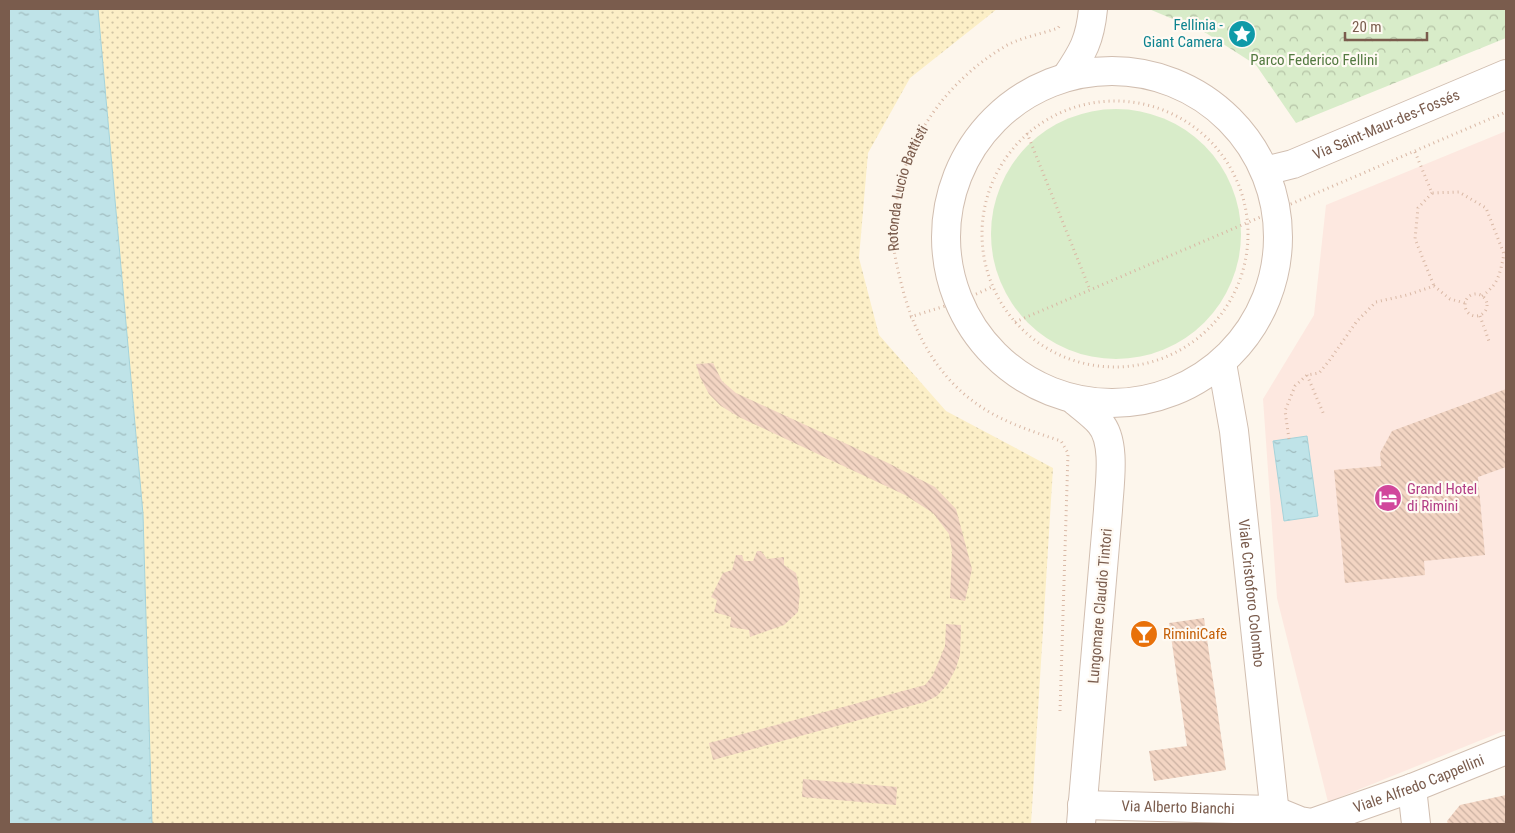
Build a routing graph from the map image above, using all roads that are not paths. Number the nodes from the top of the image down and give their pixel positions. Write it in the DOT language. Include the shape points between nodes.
graph roads {
  1 [pos="1093,9"];
  2 [pos="1506,74"];
  3 [pos="1066,77"];
  4 [pos="1265,171"];
  5 [pos="1222,363"];
  6 [pos="1074,400"];
  7 [pos="1506,750"];
  8 [pos="1412,788"];
  9 [pos="1081,815"];
  10 [pos="1275,817"];
  11 [pos="1416,824"];
  1 -- 3 [label="street" via="1091,31 1081,55"];
  2 -- 4 [label="street, Via Saint-Maur-des-Fossés" via="1293,164"];
  3 -- 4 [label="street" via="1106,70 1155,75 1201,96 1239,128"];
  3 -- 6 [label="street" via="1053,80 1006,106 970,147 949,196 944,250 958,302 986,346 1026,380"];
  4 -- 5 [label="street" via="1277,211 1278,253 1269,294 1250,331"];
  5 -- 6 [label="street" via="1178,391 1127,403"];
  5 -- 10 [label="street, Viale Cristoforo Colombo" via="1234,431"];
  6 -- 9 [label="street, Lungomare Claudio Tintori" via="1101,425 1107,437 1110,459"];
  7 -- 8 [label="street, Viale Alfredo Cappellini"];
  8 -- 10 [label="street, Viale Alfredo Cappellini" via="1312,823"];
  8 -- 11 [label="street"];
  9 -- 10 [label="street, Via Alberto Bianchi"];
}
